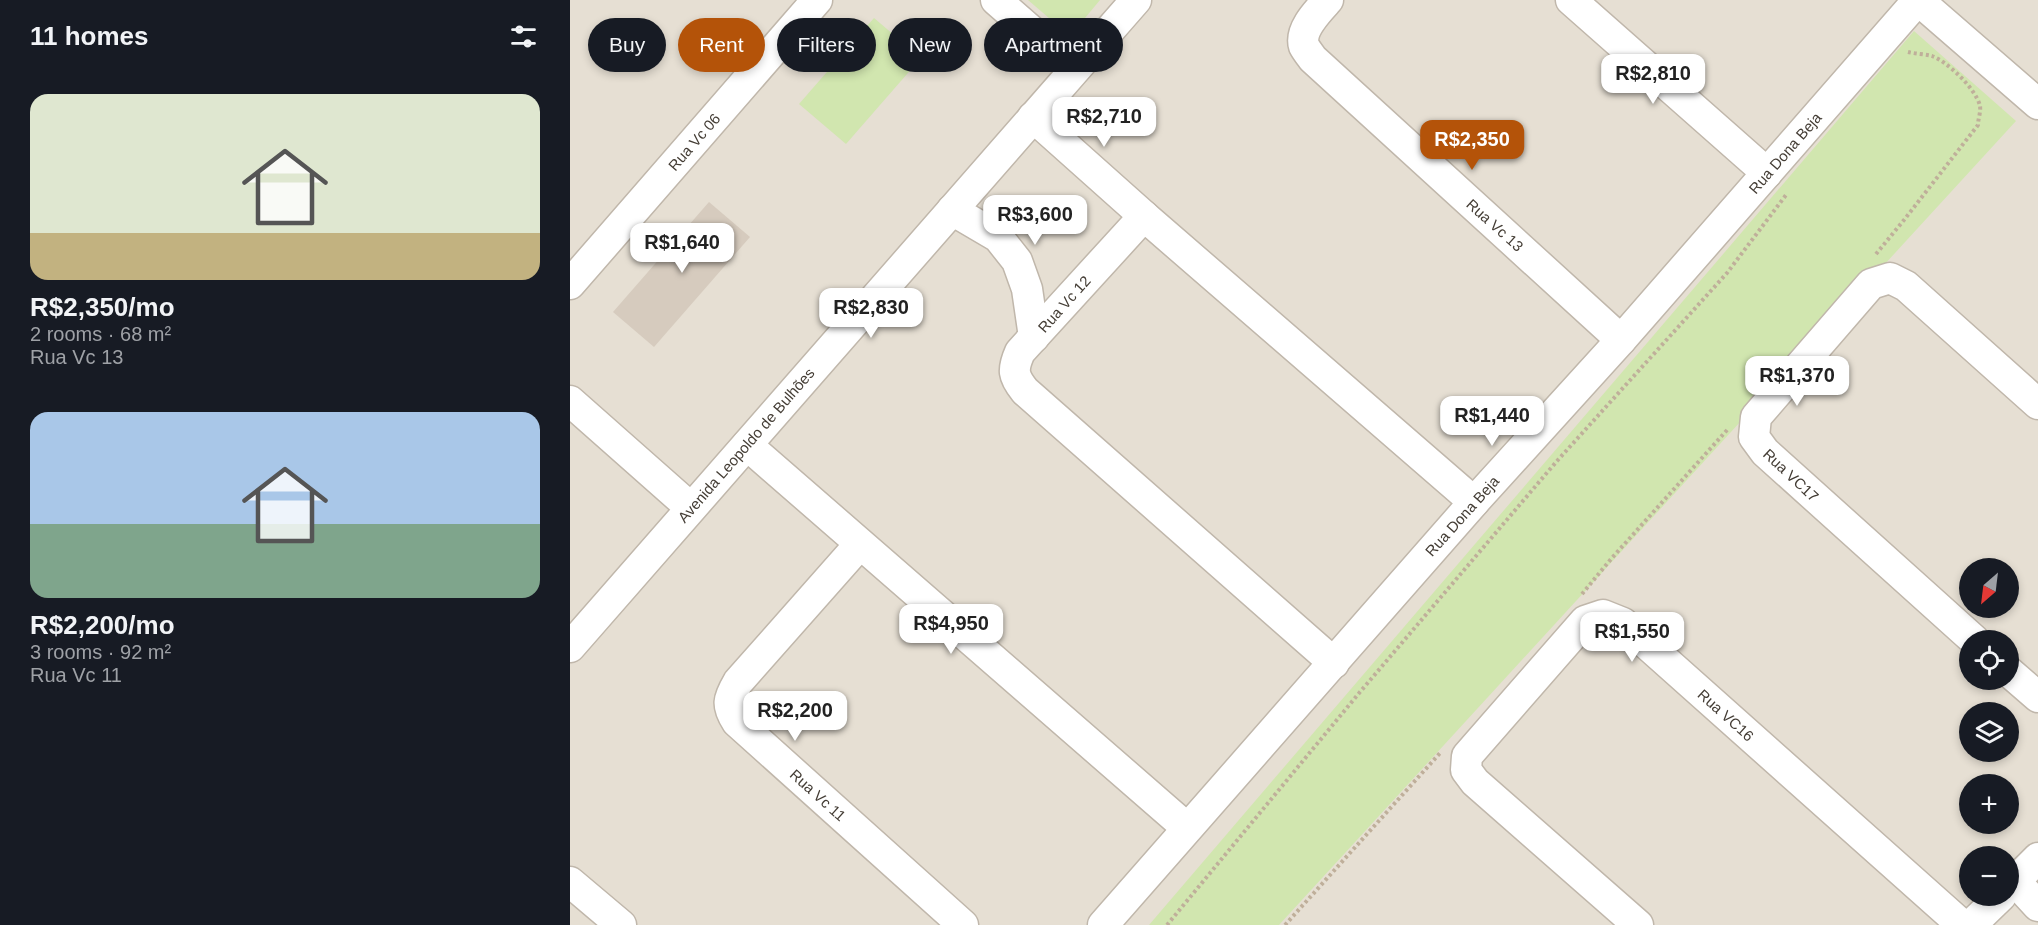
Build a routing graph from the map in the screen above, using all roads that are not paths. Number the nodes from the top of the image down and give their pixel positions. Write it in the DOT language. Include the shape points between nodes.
graph roads {
  1 [pos="817,0"];
  2 [pos="996,0"];
  3 [pos="1136,0"];
  4 [pos="1328,0"];
  5 [pos="1571,0"];
  6 [pos="1918,0"];
  7 [pos="1017,18"];
  8 [pos="1120,18"];
  9 [pos="1072,72"];
  10 [pos="2038,104"];
  11 [pos="1033,117"];
  12 [pos="1778,183"];
  13 [pos="952,210"];
  14 [pos="1144,216"];
  15 [pos="570,284"];
  16 [pos="1034,337"];
  17 [pos="1622,340"];
  18 [pos="570,402"];
  19 [pos="2038,404"];
  20 [pos="747,445"];
  21 [pos="1474,502"];
  22 [pos="691,508"];
  23 [pos="860,544"];
  24 [pos="1963,630"];
  25 [pos="570,647"];
  26 [pos="1334,663"];
  27 [pos="2019,681"];
  28 [pos="2038,697"];
  29 [pos="1187,828"];
  30 [pos="2038,858"];
  31 [pos="2019,877"];
  32 [pos="570,882"];
  33 [pos="2019,895"];
  34 [pos="1990,906"];
  35 [pos="2038,906"];
  36 [pos="621,925"];
  37 [pos="963,925"];
  38 [pos="1103,925"];
  39 [pos="1638,925"];
  40 [pos="1962,925"];
  41 [pos="1971,925"];
  1 -- 15 [label="street, Rua Vc 06"];
  2 -- 7 [label="street"];
  3 -- 8 [label="street, Avenida Leopoldo de Bulhões"];
  4 -- 17 [label="street, Rua Vc 13" via="1305,31 1304,45 1313,58"];
  5 -- 12 [label="street"];
  6 -- 10 [label="street"];
  6 -- 12 [label="street, Rua Dona Beja"];
  9 -- 11 [label="street, Avenida Leopoldo de Bulhões"];
  11 -- 13 [label="street, Avenida Leopoldo de Bulhões"];
  11 -- 14 [label="street"];
  12 -- 17 [label="street, Rua Dona Beja"];
  13 -- 16 [label="street" via="998,237 1017,261 1028,289"];
  13 -- 20 [label="street, Avenida Leopoldo de Bulhões"];
  14 -- 16 [label="street, Rua Vc 12"];
  14 -- 21 [label="street"];
  16 -- 26 [label="street, Rua Vc 12" via="1020,352 1014,366 1016,380 1025,391"];
  17 -- 21 [label="street, Rua Dona Beja"];
  18 -- 22 [label="street"];
  19 -- 24 [label="street, Rua VC17" via="1906,286 1890,278 1871,284 1756,417 1754,437 1765,452"];
  20 -- 22 [label="street, Avenida Leopoldo de Bulhões"];
  20 -- 23 [label="street"];
  21 -- 26 [label="street, Rua Dona Beja"];
  22 -- 25 [label="street, Avenida Leopoldo de Bulhões"];
  23 -- 29 [label="street"];
  23 -- 37 [label="street, Rua Vc 11" via="738,682 730,696 729,710 737,722"];
  26 -- 29 [label="street, Rua Dona Beja"];
  27 -- 28 [label="street"];
  29 -- 38 [label="street, Rua Dona Beja"];
  30 -- 31 [label="street"];
  32 -- 36 [label="street"];
  33 -- 35 [label="street"];
  34 -- 41 [label="street"];
  39 -- 40 [label="street, Rua VC16" via="1466,770 1467,756 1585,621 1603,615 1623,623"];
}
